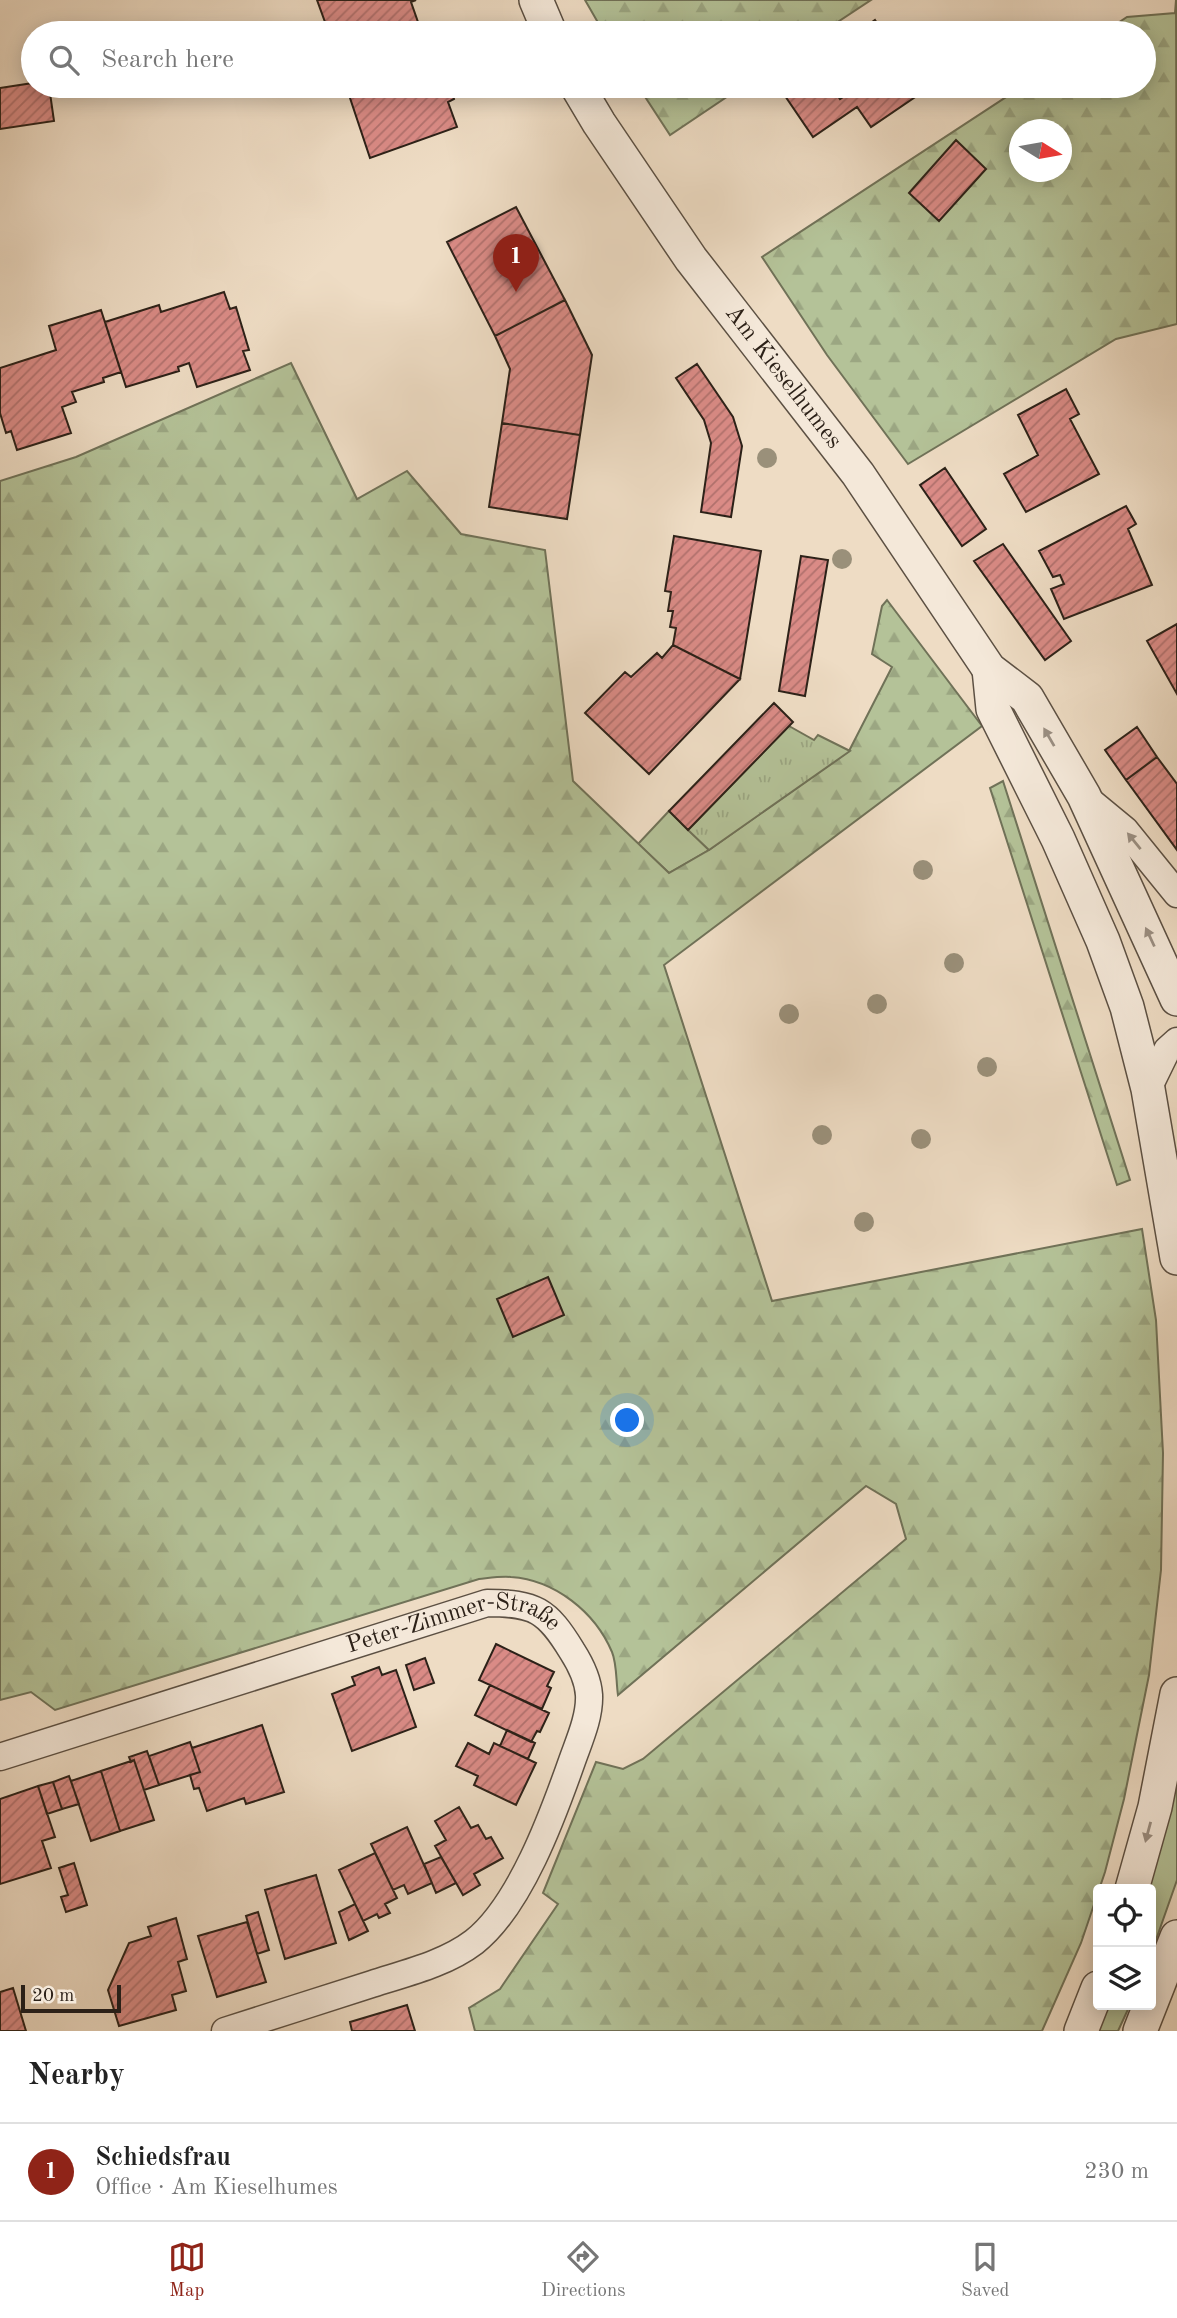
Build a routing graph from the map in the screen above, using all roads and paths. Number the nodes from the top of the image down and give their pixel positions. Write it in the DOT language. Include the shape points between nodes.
graph roads {
  1 [pos="536,0"];
  2 [pos="545,21"];
  3 [pos="584,98"];
  4 [pos="989,669"];
  5 [pos="1084,796"];
  6 [pos="1177,894"];
  7 [pos="1177,999"];
  8 [pos="1133,1029"];
  9 [pos="1174,1047"];
  10 [pos="1148,1089"];
  11 [pos="1177,1258"];
  12 [pos="1177,1694"];
  13 [pos="0,1757"];
  14 [pos="1133,1884"];
  15 [pos="1177,1937"];
  16 [pos="1093,2001"];
  17 [pos="225,2031"];
  18 [pos="1081,2031"];
  19 [pos="1140,2031"];
  1 -- 2 [label="street"];
  3 -- 4 [label="street, Am Kieselhumes" via="691,259 858,474"];
  5 -- 4 [label="street, Am Kieselhumes, one-way" via="1027,698"];
  4 -- 8 [label="street, Am Kieselhumes" via="993,709 1103,941"];
  6 -- 5 [label="street, one-way" via="1125,830"];
  7 -- 5 [label="street, Am Kieselhumes, one-way"];
  8 -- 9 [label="street"];
  8 -- 10 [label="street, Am Kieselhumes"];
  9 -- 10 [label="street"];
  10 -- 11 [label="street, Am Kieselhumes"];
  12 -- 14 [label="street, one-way" via="1155,1807"];
  13 -- 17 [label="street, Peter-Zimmer-Straße" via="487,1603 537,1610 556,1624 584,1672 589,1696 584,1726 551,1819 497,1918 475,1941 431,1965"];
  15 -- 19 [label="street"];
  16 -- 18 [label="street"];
}
